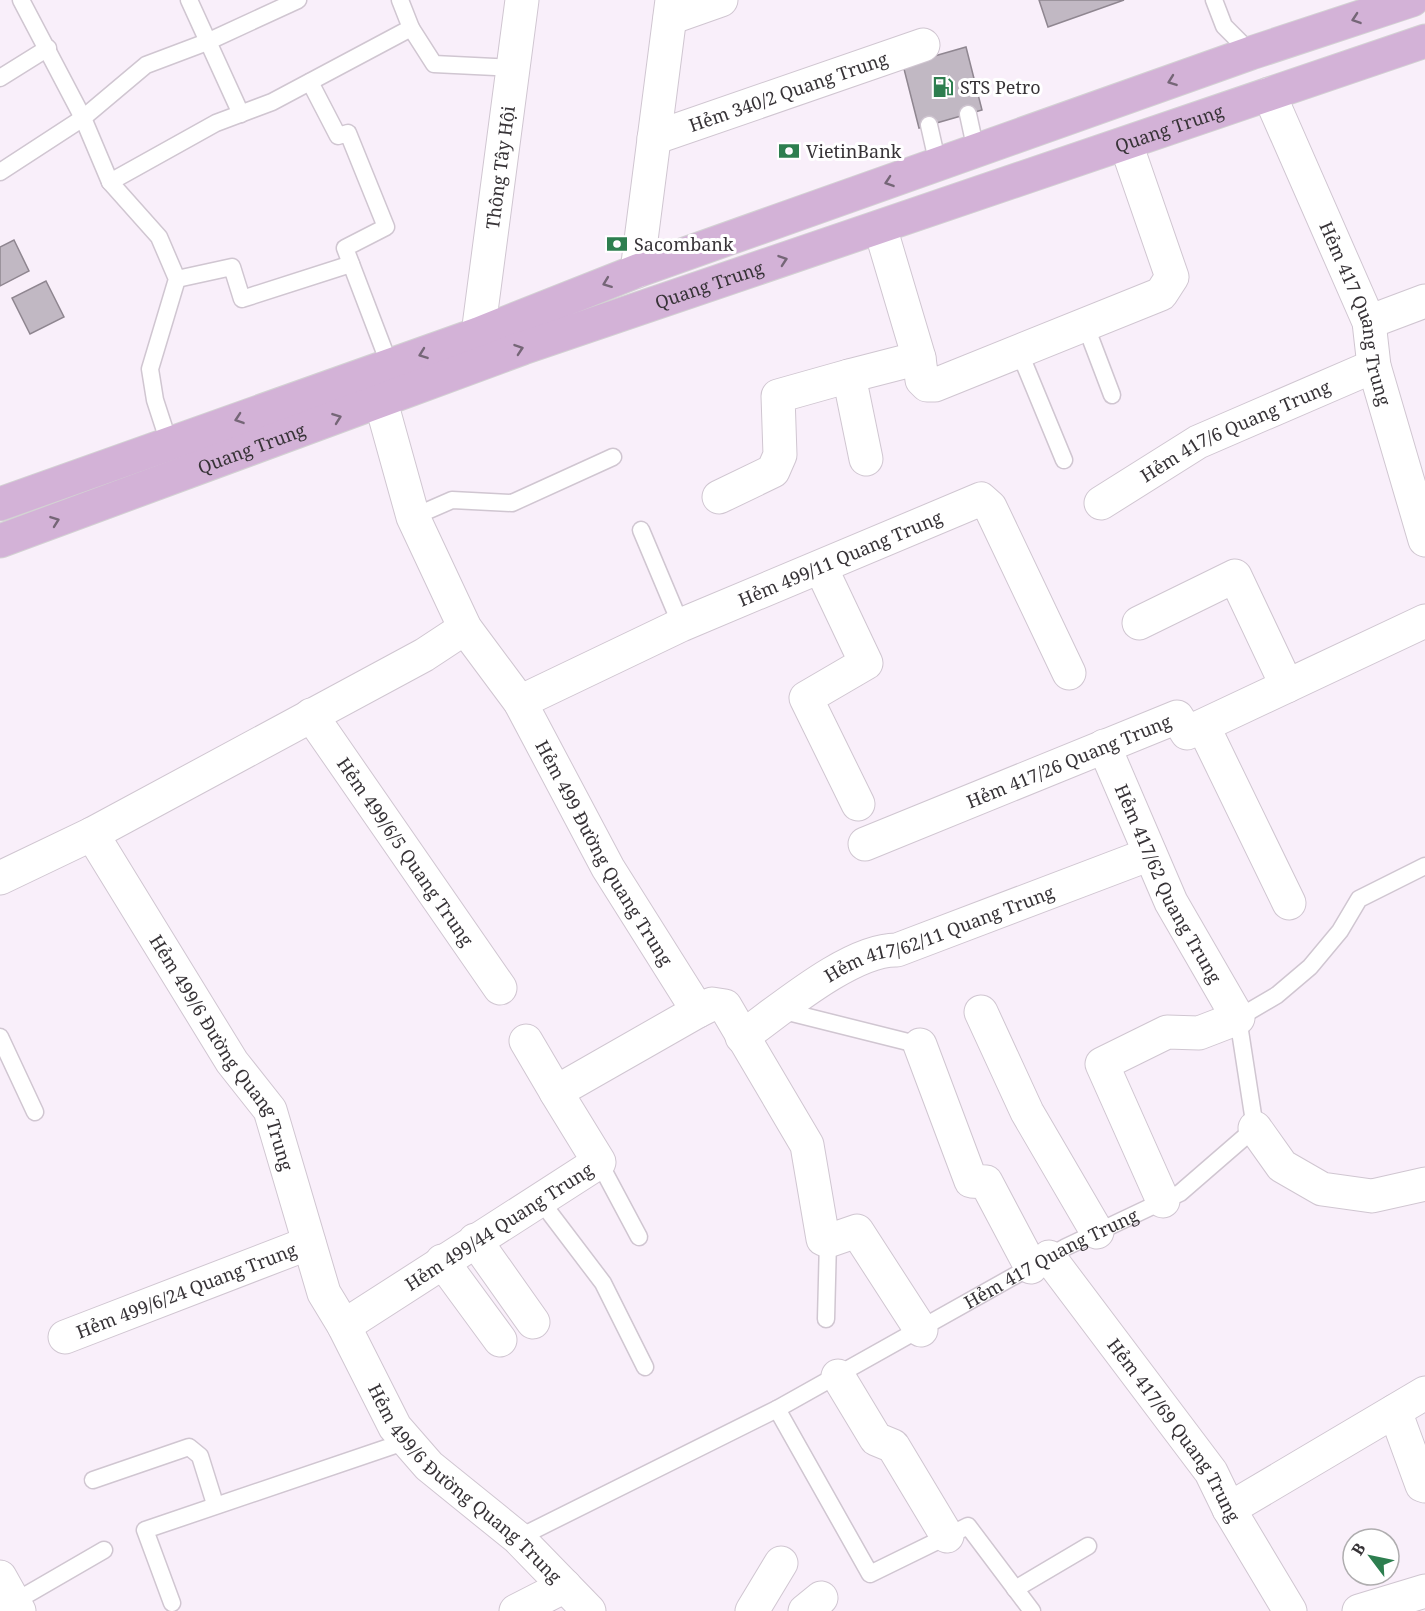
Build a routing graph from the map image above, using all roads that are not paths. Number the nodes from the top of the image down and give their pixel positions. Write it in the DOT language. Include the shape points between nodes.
graph roads {
  1 [pos="21,0"];
  2 [pos="189,0"];
  3 [pos="298,0"];
  4 [pos="400,0"];
  5 [pos="522,0"];
  6 [pos="721,0"];
  7 [pos="1214,0"];
  8 [pos="1412,0"];
  9 [pos="671,9"];
  10 [pos="411,28"];
  11 [pos="1425,41"];
  12 [pos="207,42"];
  13 [pos="923,45"];
  14 [pos="48,48"];
  15 [pos="1251,53"];
  16 [pos="513,68"];
  17 [pos="0,78"];
  18 [pos="310,82"];
  19 [pos="1269,94"];
  20 [pos="241,114"];
  21 [pos="968,114"];
  22 [pos="83,118"];
  23 [pos="929,125"];
  24 [pos="654,138"];
  25 [pos="1125,144"];
  26 [pos="976,152"];
  27 [pos="938,165"];
  28 [pos="0,172"];
  29 [pos="110,182"];
  30 [pos="880,227"];
  31 [pos="351,264"];
  32 [pos="637,271"];
  33 [pos="177,279"];
  34 [pos="1425,301"];
  35 [pos="1369,322"];
  36 [pos="1085,324"];
  37 [pos="480,349"];
  38 [pos="1019,351"];
  39 [pos="919,358"];
  40 [pos="390,366"];
  41 [pos="1374,366"];
  42 [pos="849,376"];
  43 [pos="1112,395"];
  44 [pos="381,402"];
  45 [pos="169,443"];
  46 [pos="613,457"];
  47 [pos="866,459"];
  48 [pos="1064,460"];
  49 [pos="718,497"];
  50 [pos="1101,503"];
  51 [pos="0,504"];
  52 [pos="413,517"];
  53 [pos="1422,519"];
  54 [pos="641,530"];
  55 [pos="0,541"];
  56 [pos="821,568"];
  57 [pos="1425,621"];
  58 [pos="1139,623"];
  59 [pos="681,625"];
  60 [pos="465,628"];
  61 [pos="1069,673"];
  62 [pos="1287,686"];
  63 [pos="520,702"];
  64 [pos="311,716"];
  65 [pos="1203,726"];
  66 [pos="1104,746"];
  67 [pos="858,804"];
  68 [pos="92,834"];
  69 [pos="865,844"];
  70 [pos="1150,854"];
  71 [pos="1425,866"];
  72 [pos="0,878"];
  73 [pos="1289,903"];
  74 [pos="500,987"];
  75 [pos="780,1010"];
  76 [pos="698,1011"];
  77 [pos="981,1012"];
  78 [pos="1238,1018"];
  79 [pos="0,1037"];
  80 [pos="742,1037"];
  81 [pos="526,1041"];
  82 [pos="920,1045"];
  83 [pos="556,1092"];
  84 [pos="35,1112"];
  85 [pos="1256,1128"];
  86 [pos="598,1162"];
  87 [pos="1425,1184"];
  88 [pos="540,1200"];
  89 [pos="1163,1201"];
  90 [pos="1097,1232"];
  91 [pos="843,1236"];
  92 [pos="639,1237"];
  93 [pos="475,1240"];
  94 [pos="309,1243"];
  95 [pos="442,1261"];
  96 [pos="1040,1262"];
  97 [pos="826,1319"];
  98 [pos="533,1323"];
  99 [pos="344,1326"];
  100 [pos="921,1330"];
  101 [pos="65,1337"];
  102 [pos="500,1340"];
  103 [pos="645,1367"];
  104 [pos="838,1376"];
  105 [pos="1425,1393"];
  106 [pos="777,1409"];
  107 [pos="1395,1411"];
  108 [pos="407,1441"];
  109 [pos="93,1480"];
  110 [pos="1425,1485"];
  111 [pos="215,1504"];
  112 [pos="1229,1509"];
  113 [pos="947,1536"];
  114 [pos="518,1538"];
  115 [pos="1088,1546"];
  116 [pos="104,1550"];
  117 [pos="781,1563"];
  118 [pos="565,1586"];
  119 [pos="1015,1589"];
  120 [pos="1425,1591"];
  121 [pos="9,1600"];
  122 [pos="172,1603"];
  123 [pos="1372,1609"];
  124 [pos="516,1611"];
  125 [pos="589,1611"];
  126 [pos="752,1611"];
  127 [pos="1032,1611"];
  128 [pos="1290,1611"];
  1 -- 14 [label="lane"];
  2 -- 12 [label="lane"];
  3 -- 12 [label="lane"];
  4 -- 10 [label="lane"];
  5 -- 16 [label="street, Thông Tây Hội"];
  6 -- 9 [label="street"];
  7 -- 15 [label="lane" via="1224,26"];
  8 -- 15 [label="main road, Quang Trung, one-way"];
  9 -- 24 [label="street"];
  10 -- 16 [label="lane" via="434,64"];
  10 -- 18 [label="lane"];
  11 -- 19 [label="main road, Quang Trung"];
  12 -- 20 [label="lane"];
  12 -- 22 [label="lane" via="146,65"];
  13 -- 24 [label="street, Hẻm 340/2 Quang Trung"];
  14 -- 17 [label="lane"];
  14 -- 22 [label="lane"];
  15 -- 19 [label="main road"];
  15 -- 26 [label="main road, Quang Trung, one-way"];
  16 -- 37 [label="street, Thông Tây Hội"];
  18 -- 20 [label="lane"];
  18 -- 31 [label="lane" via="338,136 348,133 386,227 346,246"];
  19 -- 25 [label="main road, Quang Trung"];
  19 -- 35 [label="street, Hẻm 417 Quang Trung"];
  20 -- 29 [label="lane" via="216,123"];
  21 -- 26 [label="lane"];
  22 -- 28 [label="lane"];
  22 -- 29 [label="lane"];
  23 -- 27 [label="lane"];
  24 -- 32 [label="street"];
  25 -- 30 [label="main road, Quang Trung"];
  25 -- 36 [label="street" via="1172,277 1161,294"];
  26 -- 27 [label="main road, Quang Trung"];
  27 -- 32 [label="main road, Quang Trung, one-way"];
  29 -- 33 [label="lane" via="159,237"];
  37 -- 30 [label="main road, Quang Trung, one-way"];
  30 -- 39 [label="street"];
  31 -- 33 [label="lane" via="242,299 232,267"];
  31 -- 40 [label="lane"];
  32 -- 37 [label="main road, Quang Trung, one-way"];
  33 -- 45 [label="lane" via="150,369"];
  34 -- 35 [label="street"];
  35 -- 41 [label="street, Hẻm 417 Quang Trung"];
  36 -- 38 [label="street"];
  36 -- 43 [label="lane"];
  37 -- 40 [label="main road, Quang Trung, one-way"];
  37 -- 44 [label="main road, Quang Trung"];
  38 -- 39 [label="street" via="935,385 922,380"];
  38 -- 48 [label="lane"];
  39 -- 42 [label="street"];
  40 -- 45 [label="main road, Quang Trung, one-way"];
  41 -- 50 [label="street, Hẻm 417/6 Quang Trung" via="1198,442"];
  41 -- 53 [label="street, Hẻm 417 Quang Trung"];
  42 -- 47 [label="street"];
  42 -- 49 [label="street" via="778,396 780,455 773,471"];
  44 -- 52 [label="street, Hẻm 499 Đường Quang Trung"];
  55 -- 44 [label="main road, Quang Trung, one-way"];
  45 -- 51 [label="main road, Quang Trung"];
  46 -- 52 [label="lane" via="512,503 452,500"];
  52 -- 60 [label="street, Hẻm 499 Đường Quang Trung"];
  54 -- 59 [label="lane"];
  56 -- 59 [label="street, Hẻm 499/11 Quang Trung"];
  56 -- 61 [label="street, Hẻm 499/11 Quang Trung" via="981,499 990,507"];
  56 -- 67 [label="street" via="866,663 806,698"];
  57 -- 62 [label="street"];
  58 -- 62 [label="street" via="1235,576"];
  59 -- 63 [label="street, Hẻm 499/11 Quang Trung"];
  60 -- 63 [label="street, Hẻm 499 Đường Quang Trung"];
  60 -- 64 [label="street" via="424,655"];
  62 -- 65 [label="street"];
  63 -- 76 [label="street, Hẻm 499 Đường Quang Trung" via="608,868"];
  64 -- 68 [label="street"];
  64 -- 74 [label="street, Hẻm 499/6/5 Quang Trung"];
  65 -- 66 [label="street, Hẻm 417/26 Quang Trung" via="1187,734 1177,717"];
  65 -- 73 [label="street"];
  66 -- 69 [label="street, Hẻm 417/26 Quang Trung"];
  66 -- 70 [label="street, Hẻm 417/62 Quang Trung"];
  68 -- 72 [label="street"];
  68 -- 94 [label="street, Hẻm 499/6 Đường Quang Trung" via="232,1062 270,1110"];
  70 -- 75 [label="street, Hẻm 417/62/11 Quang Trung" via="897,950 871,953 830,975"];
  70 -- 78 [label="street, Hẻm 417/62 Quang Trung" via="1171,902"];
  71 -- 78 [label="lane" via="1359,899 1340,931 1310,967 1277,995"];
  75 -- 80 [label="street, Hẻm 417/62/11 Quang Trung"];
  75 -- 82 [label="lane"];
  76 -- 80 [label="street" via="712,1004 725,1006"];
  76 -- 83 [label="street"];
  77 -- 90 [label="street" via="1027,1112"];
  78 -- 85 [label="lane"];
  78 -- 89 [label="street" via="1199,1033 1167,1032 1102,1064"];
  79 -- 84 [label="lane"];
  80 -- 91 [label="street" via="807,1145 820,1235"];
  81 -- 83 [label="street, Hẻm 499/44 Quang Trung"];
  82 -- 96 [label="street, Hẻm 417/69 Quang Trung" via="971,1181 986,1182"];
  83 -- 86 [label="street, Hẻm 499/44 Quang Trung"];
  85 -- 87 [label="street" via="1282,1166 1322,1189 1372,1197"];
  85 -- 89 [label="lane, Hẻm 417 Quang Trung" via="1180,1193"];
  86 -- 88 [label="street, Hẻm 499/44 Quang Trung"];
  86 -- 92 [label="lane"];
  88 -- 93 [label="street, Hẻm 499/44 Quang Trung"];
  88 -- 103 [label="lane" via="603,1283"];
  89 -- 90 [label="lane, Hẻm 417 Quang Trung"];
  90 -- 96 [label="lane, Hẻm 417 Quang Trung"];
  91 -- 97 [label="lane"];
  91 -- 100 [label="street"];
  93 -- 95 [label="street, Hẻm 499/44 Quang Trung"];
  93 -- 98 [label="street"];
  94 -- 99 [label="street, Hẻm 499/6 Đường Quang Trung" via="324,1293"];
  94 -- 101 [label="street, Hẻm 499/6/24 Quang Trung"];
  95 -- 99 [label="street, Hẻm 499/44 Quang Trung"];
  95 -- 102 [label="street"];
  96 -- 100 [label="lane, Hẻm 417 Quang Trung"];
  96 -- 112 [label="street, Hẻm 417/69 Quang Trung" via="1211,1472"];
  99 -- 108 [label="street, Hẻm 499/6 Đường Quang Trung" via="395,1427"];
  100 -- 104 [label="lane, Hẻm 417 Quang Trung"];
  104 -- 106 [label="lane, Hẻm 417 Quang Trung"];
  104 -- 113 [label="street" via="876,1439 893,1446"];
  105 -- 107 [label="street"];
  106 -- 113 [label="lane" via="870,1574"];
  106 -- 114 [label="lane, Hẻm 417 Quang Trung"];
  107 -- 110 [label="street"];
  107 -- 112 [label="street"];
  108 -- 111 [label="lane"];
  108 -- 114 [label="street, Hẻm 499/6 Đường Quang Trung" via="429,1467"];
  109 -- 111 [label="lane" via="189,1447 200,1456"];
  111 -- 122 [label="lane" via="145,1530"];
  112 -- 128 [label="street, Hẻm 417/69 Quang Trung"];
  113 -- 119 [label="lane" via="968,1526"];
  114 -- 118 [label="street, Hẻm 499/6 Đường Quang Trung"];
  115 -- 119 [label="lane"];
  116 -- 121 [label="lane"];
  117 -- 126 [label="street"];
  118 -- 124 [label="street"];
  118 -- 125 [label="street, Hẻm 499/6 Đường Quang Trung"];
  119 -- 127 [label="lane"];
  120 -- 123 [label="street"];
}
